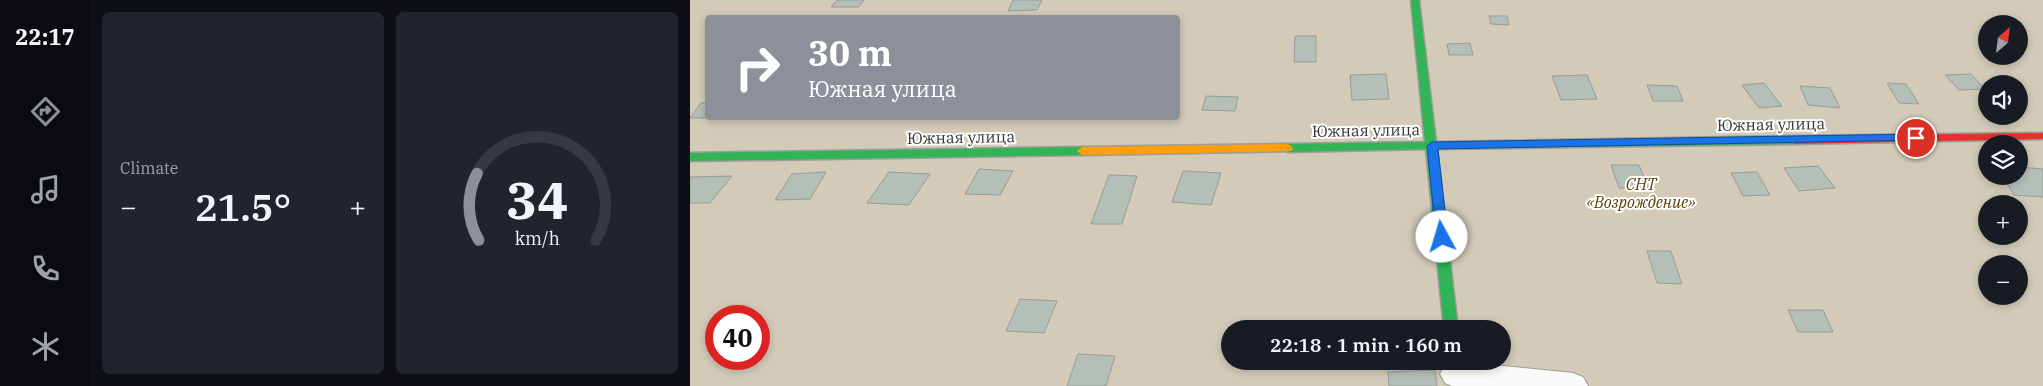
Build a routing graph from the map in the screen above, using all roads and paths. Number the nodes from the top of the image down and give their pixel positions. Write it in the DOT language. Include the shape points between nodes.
graph roads {
  1 [pos="1415,0"];
  2 [pos="2043,136"];
  3 [pos="1432,146"];
  4 [pos="690,157"];
  5 [pos="1450,320"];
  6 [pos="1456,374"];
  7 [pos="1573,386"];
  1 -- 3 [label="street"];
  2 -- 3 [label="street, Южная улица"];
  3 -- 4 [label="street, Южная улица"];
  3 -- 5 [label="street"];
  6 -- 7 [label="street"];
}
